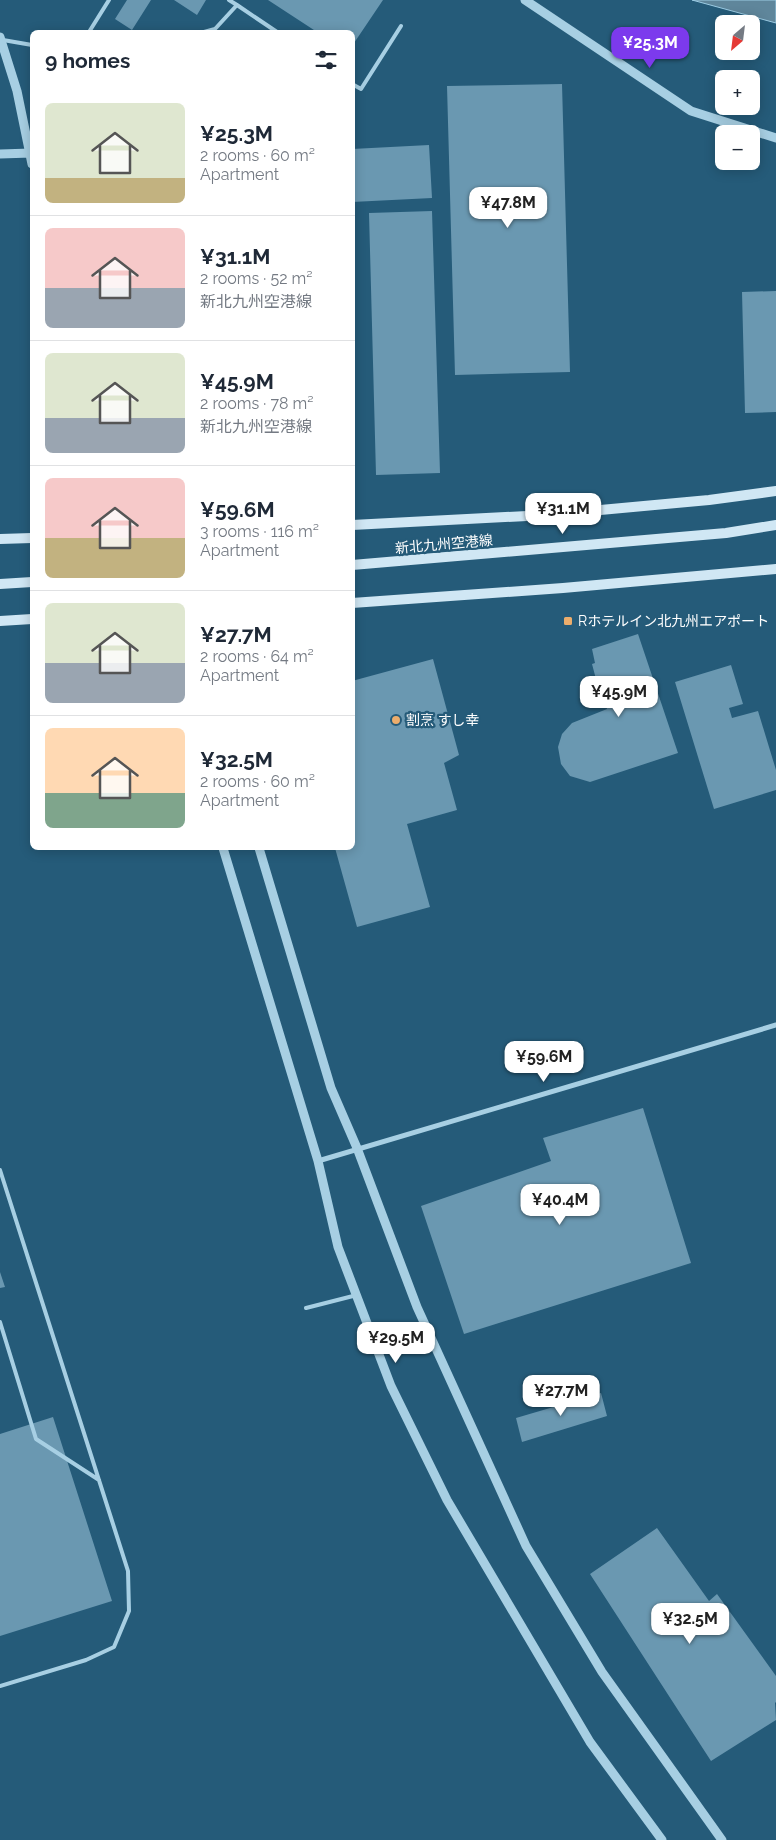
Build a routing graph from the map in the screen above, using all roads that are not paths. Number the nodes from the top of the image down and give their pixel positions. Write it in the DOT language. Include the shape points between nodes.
graph roads {
  1 [pos="109,0"];
  2 [pos="230,0"];
  3 [pos="525,0"];
  4 [pos="237,5"];
  5 [pos="401,26"];
  6 [pos="90,30"];
  7 [pos="211,30"];
  8 [pos="274,30"];
  9 [pos="0,38"];
  10 [pos="30,45"];
  11 [pos="355,86"];
  12 [pos="776,138"];
  13 [pos="30,146"];
  14 [pos="0,154"];
  15 [pos="30,154"];
  16 [pos="776,491"];
  17 [pos="776,524"];
  18 [pos="355,525"];
  19 [pos="30,538"];
  20 [pos="0,539"];
  21 [pos="355,565"];
  22 [pos="776,569"];
  23 [pos="30,582"];
  24 [pos="0,584"];
  25 [pos="355,603"];
  26 [pos="30,619"];
  27 [pos="0,621"];
  28 [pos="224,850"];
  29 [pos="260,850"];
  30 [pos="776,1025"];
  31 [pos="357,1148"];
  32 [pos="318,1161"];
  33 [pos="0,1170"];
  34 [pos="356,1295"];
  35 [pos="306,1308"];
  36 [pos="0,1322"];
  37 [pos="99,1480"];
  38 [pos="0,1686"];
  39 [pos="662,1840"];
  40 [pos="722,1840"];
  1 -- 6 [label="lane"];
  2 -- 4 [label="lane"];
  3 -- 12 [label="street" via="691,111"];
  4 -- 7 [label="lane"];
  4 -- 8 [label="lane"];
  5 -- 11 [label="lane" via="361,89"];
  9 -- 10 [label="lane"];
  9 -- 13 [label="street"];
  14 -- 15 [label="street"];
  16 -- 18 [label="main road, 新北九州空港線" via="546,516"];
  17 -- 21 [label="main road, 新北九州空港線" via="726,533"];
  19 -- 20 [label="main road"];
  22 -- 25 [label="main road"];
  23 -- 24 [label="main road"];
  26 -- 27 [label="main road"];
  28 -- 32 [label="street"];
  29 -- 31 [label="street" via="331,1088"];
  30 -- 31 [label="street"];
  31 -- 32 [label="street"];
  31 -- 40 [label="street" via="417,1307 526,1546 602,1672"];
  32 -- 34 [label="street" via="338,1247"];
  33 -- 37 [label="lane"];
  34 -- 35 [label="lane"];
  34 -- 39 [label="street" via="391,1386 447,1500 590,1742"];
  36 -- 37 [label="lane" via="36,1439"];
  37 -- 38 [label="lane" via="128,1571 129,1611 114,1647 86,1660"];
}
